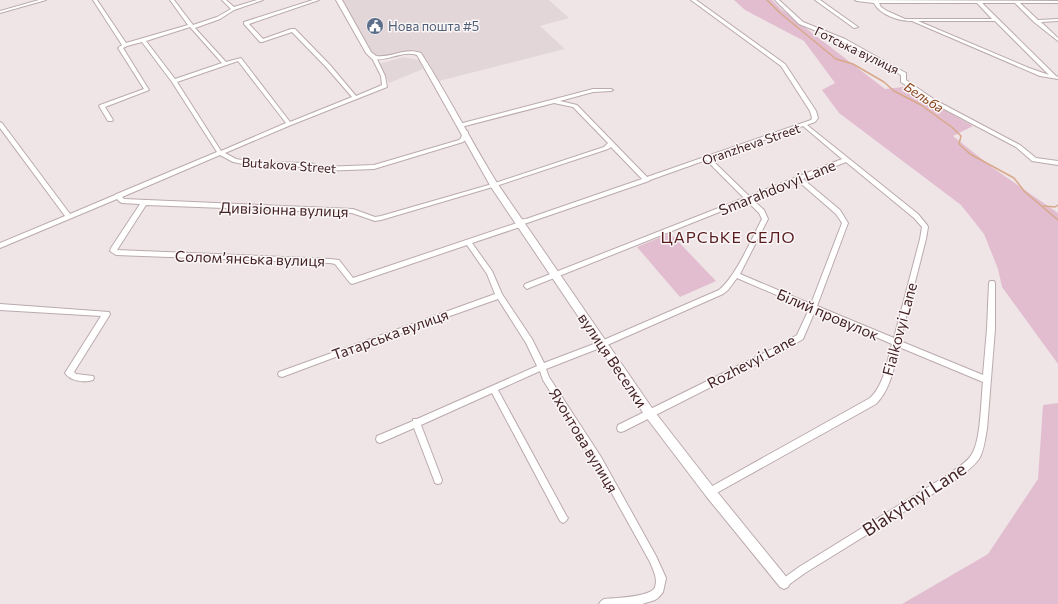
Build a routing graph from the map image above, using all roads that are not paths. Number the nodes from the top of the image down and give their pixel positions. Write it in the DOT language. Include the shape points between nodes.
graph roads {
  1 [pos="44,0"];
  2 [pos="95,0"];
  3 [pos="172,0"];
  4 [pos="224,0"];
  5 [pos="262,0"];
  6 [pos="317,0"];
  7 [pos="339,0"];
  8 [pos="693,0"];
  9 [pos="778,0"];
  10 [pos="817,0"];
  11 [pos="857,0"];
  12 [pos="886,1"];
  13 [pos="1015,1"];
  14 [pos="876,2"];
  15 [pos="978,2"];
  16 [pos="1058,2"];
  17 [pos="233,9"];
  18 [pos="0,12"];
  19 [pos="997,20"];
  20 [pos="1058,20"];
  21 [pos="914,21"];
  22 [pos="1036,21"];
  23 [pos="191,26"];
  24 [pos="856,27"];
  25 [pos="143,40"];
  26 [pos="1058,40"];
  27 [pos="125,45"];
  28 [pos="374,58"];
  29 [pos="225,64"];
  30 [pos="1057,78"];
  31 [pos="174,81"];
  32 [pos="611,90"];
  33 [pos="355,98"];
  34 [pos="552,101"];
  35 [pos="110,120"];
  36 [pos="0,124"];
  37 [pos="289,124"];
  38 [pos="804,125"];
  39 [pos="463,128"];
  40 [pos="611,144"];
  41 [pos="220,153"];
  42 [pos="708,159"];
  43 [pos="847,159"];
  44 [pos="1058,163"];
  45 [pos="798,178"];
  46 [pos="647,180"];
  47 [pos="494,185"];
  48 [pos="118,195"];
  49 [pos="748,199"];
  50 [pos="144,203"];
  51 [pos="68,216"];
  52 [pos="520,223"];
  53 [pos="470,243"];
  54 [pos="0,246"];
  55 [pos="555,275"];
  56 [pos="736,275"];
  57 [pos="992,283"];
  58 [pos="527,286"];
  59 [pos="499,295"];
  60 [pos="0,307"];
  61 [pos="813,308"];
  62 [pos="896,342"];
  63 [pos="602,344"];
  64 [pos="542,367"];
  65 [pos="282,374"];
  66 [pos="90,378"];
  67 [pos="986,380"];
  68 [pos="493,388"];
  69 [pos="650,414"];
  70 [pos="416,422"];
  71 [pos="621,428"];
  72 [pos="380,439"];
  73 [pos="438,480"];
  74 [pos="710,492"];
  75 [pos="563,518"];
  76 [pos="784,583"];
  77 [pos="604,604"];
  1 -- 18 [label="street"];
  2 -- 27 [label="street"];
  3 -- 23 [label="street"];
  4 -- 17 [label="street"];
  5 -- 17 [label="street"];
  6 -- 33 [label="street" via="246,23 262,41 293,30"];
  7 -- 28 [label="street"];
  8 -- 38 [label="street, Oranzheva Street" via="784,65 815,115 814,121"];
  9 -- 44 [label="street, Готська вулиця" via="801,23 843,40 904,74 903,81 933,101 1018,146 1034,160"];
  10 -- 24 [label="street, Готська вулиця"];
  11 -- 14 [label="street"];
  12 -- 14 [label="street"];
  12 -- 15 [label="street"];
  13 -- 15 [label="street"];
  13 -- 16 [label="street"];
  13 -- 22 [label="street"];
  14 -- 21 [label="street" via="885,12"];
  15 -- 19 [label="street"];
  17 -- 23 [label="street" via="222,18"];
  19 -- 21 [label="street"];
  19 -- 30 [label="street"];
  20 -- 22 [label="street"];
  21 -- 30 [label="street" via="1027,69"];
  22 -- 26 [label="street"];
  23 -- 25 [label="street"];
  23 -- 29 [label="street"];
  25 -- 27 [label="street"];
  25 -- 31 [label="street, Butakova Street"];
  27 -- 35 [label="street" via="120,48 147,90 102,106"];
  28 -- 33 [label="street" via="385,86"];
  28 -- 39 [label="street, вулиця Веселки" via="382,59 412,52 419,54"];
  29 -- 31 [label="street"];
  29 -- 37 [label="street" via="239,59"];
  31 -- 41 [label="street, Butakova Street"];
  32 -- 34 [label="street" via="593,91"];
  33 -- 37 [label="street"];
  34 -- 39 [label="street"];
  34 -- 40 [label="street" via="575,106"];
  36 -- 51 [label="street"];
  37 -- 41 [label="street"];
  38 -- 42 [label="street, Oranzheva Street"];
  38 -- 43 [label="street, Fialkovyi Lane"];
  39 -- 41 [label="street, Butakova Street" via="464,138 461,141 374,167 321,169 311,165 253,164 235,161"];
  39 -- 47 [label="street, вулиця Веселки"];
  40 -- 46 [label="street"];
  40 -- 47 [label="street, Дивізіонна вулиця" via="606,148"];
  41 -- 48 [label="street"];
  42 -- 46 [label="street, Oranzheva Street"];
  42 -- 49 [label="street"];
  43 -- 45 [label="street, Smarahdovyi Lane"];
  43 -- 62 [label="street, Fialkovyi Lane" via="916,216 925,227"];
  45 -- 49 [label="street, Smarahdovyi Lane"];
  45 -- 61 [label="street, Rozhevyi Lane" via="838,212 845,223"];
  46 -- 52 [label="street, Oranzheva Street"];
  47 -- 50 [label="street, Дивізіонна вулиця" via="375,219 353,211"];
  47 -- 52 [label="street, вулиця Веселки"];
  48 -- 50 [label="street, Дивізіонна вулиця" via="122,200"];
  48 -- 51 [label="street"];
  49 -- 55 [label="street, Smarahdovyi Lane"];
  49 -- 56 [label="street" via="762,212 765,219"];
  50 -- 53 [label="street, Соломʼянська вулиця" via="114,248 113,251 116,253 330,261 337,262 352,281"];
  51 -- 54 [label="street"];
  52 -- 53 [label="street, Соломʼянська вулиця"];
  52 -- 55 [label="street, вулиця Веселки"];
  53 -- 59 [label="street, Яхонтова вулиця" via="490,273"];
  55 -- 58 [label="street, Smarahdovyi Lane"];
  55 -- 63 [label="street, вулиця Веселки"];
  56 -- 61 [label="street, Білий провулок"];
  56 -- 63 [label="street" via="721,292"];
  57 -- 67 [label="street, Blakytnyi Lane"];
  59 -- 64 [label="street, Яхонтова вулиця" via="529,341"];
  59 -- 65 [label="street, Татарська вулиця"];
  60 -- 66 [label="street" via="106,314 69,373 74,377"];
  61 -- 62 [label="street, Білий провулок"];
  61 -- 69 [label="street, Rozhevyi Lane" via="800,337"];
  62 -- 67 [label="street, Білий провулок"];
  62 -- 74 [label="street, Fialkovyi Lane" via="882,391 873,401"];
  63 -- 64 [label="street"];
  63 -- 69 [label="street, вулиця Веселки"];
  64 -- 68 [label="street"];
  64 -- 77 [label="street, Яхонтова вулиця" via="602,467 653,559 660,578 660,589 655,595 639,600"];
  67 -- 76 [label="street, Blakytnyi Lane" via="980,445 970,463 949,479"];
  68 -- 70 [label="street"];
  68 -- 75 [label="street"];
  69 -- 71 [label="street, Rozhevyi Lane"];
  69 -- 74 [label="street, вулиця Веселки"];
  70 -- 72 [label="street"];
  70 -- 73 [label="street"];
  74 -- 76 [label="street, вулиця Веселки"];
}
